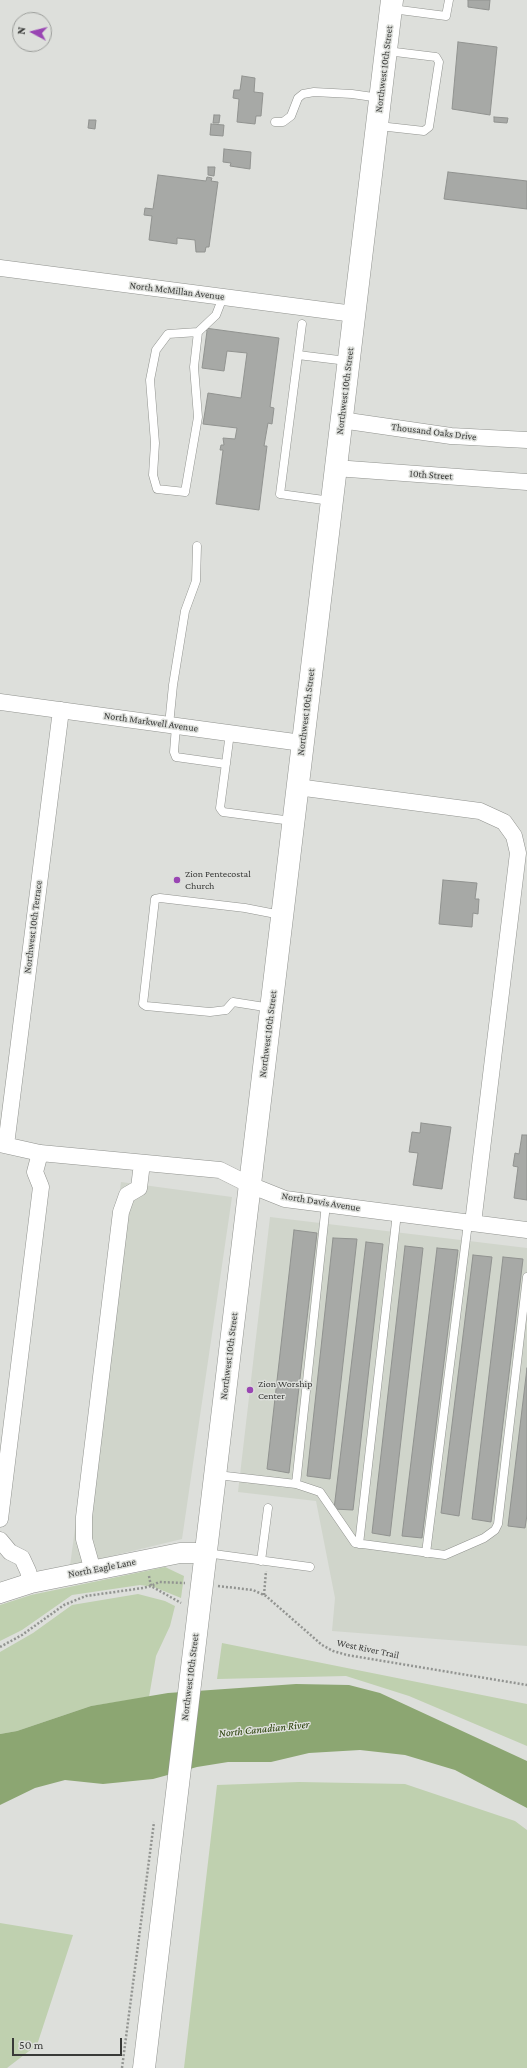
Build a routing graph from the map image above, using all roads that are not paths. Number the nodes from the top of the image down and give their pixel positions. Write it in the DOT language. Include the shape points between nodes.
graph roads {
  1 [pos="449,0"];
  2 [pos="392,5"];
  3 [pos="386,51"];
  4 [pos="381,98"];
  5 [pos="274,122"];
  6 [pos="378,126"];
  7 [pos="0,268"];
  8 [pos="223,297"];
  9 [pos="354,314"];
  10 [pos="302,324"];
  11 [pos="198,332"];
  12 [pos="298,355"];
  13 [pos="348,361"];
  14 [pos="341,420"];
  15 [pos="527,440"];
  16 [pos="335,468"];
  17 [pos="527,482"];
  18 [pos="331,501"];
  19 [pos="197,546"];
  20 [pos="0,702"];
  21 [pos="61,710"];
  22 [pos="172,725"];
  23 [pos="230,733"];
  24 [pos="302,743"];
  25 [pos="226,764"];
  26 [pos="297,787"];
  27 [pos="293,822"];
  28 [pos="282,915"];
  29 [pos="271,1008"];
  30 [pos="3,1145"];
  31 [pos="40,1153"];
  32 [pos="142,1163"];
  33 [pos="250,1185"];
  34 [pos="326,1204"];
  35 [pos="397,1213"];
  36 [pos="471,1223"];
  37 [pos="527,1230"];
  38 [pos="527,1277"];
  39 [pos="215,1474"];
  40 [pos="296,1484"];
  41 [pos="268,1508"];
  42 [pos="0,1519"];
  43 [pos="0,1540"];
  44 [pos="359,1544"];
  45 [pos="205,1553"];
  46 [pos="426,1553"];
  47 [pos="264,1561"];
  48 [pos="310,1567"];
  49 [pos="92,1571"];
  50 [pos="31,1582"];
  51 [pos="3,1590"];
  52 [pos="144,2068"];
  1 -- 2 [label="lane" via="446,16"];
  2 -- 3 [label="main road, Northwest 10th Street"];
  3 -- 4 [label="main road, Northwest 10th Street"];
  3 -- 6 [label="lane" via="436,57 438,62 429,127 424,131"];
  4 -- 5 [label="lane" via="314,92 303,94 298,98 291,116 283,122"];
  4 -- 6 [label="main road, Northwest 10th Street"];
  6 -- 9 [label="main road, Northwest 10th Street"];
  7 -- 8 [label="street, North McMillan Avenue"];
  8 -- 9 [label="street, North McMillan Avenue"];
  8 -- 11 [label="lane" via="216,315"];
  9 -- 13 [label="main road, Northwest 10th Street"];
  10 -- 12 [label="lane"];
  11 -- 11 [label="lane" via="194,367 198,417 185,492 157,489 154,475 155,443 150,380 156,350 168,334"];
  12 -- 13 [label="lane"];
  12 -- 18 [label="lane" via="280,494"];
  13 -- 14 [label="main road, Northwest 10th Street"];
  14 -- 15 [label="street, Thousand Oaks Drive" via="451,436"];
  14 -- 16 [label="main road, Northwest 10th Street"];
  16 -- 17 [label="street, 10th Street"];
  16 -- 18 [label="main road, Northwest 10th Street"];
  18 -- 24 [label="main road, Northwest 10th Street"];
  19 -- 22 [label="lane" via="196,581 185,611 173,684"];
  20 -- 21 [label="street, North Markwell Avenue"];
  21 -- 22 [label="street, North Markwell Avenue"];
  21 -- 30 [label="street, Northwest 10th Terrace"];
  22 -- 23 [label="street, North Markwell Avenue"];
  22 -- 25 [label="lane" via="176,757"];
  23 -- 24 [label="street, North Markwell Avenue"];
  23 -- 25 [label="lane"];
  24 -- 26 [label="main road, Northwest 10th Street"];
  25 -- 27 [label="lane" via="220,808 223,812"];
  26 -- 27 [label="main road, Northwest 10th Street"];
  26 -- 36 [label="street" via="480,811 504,822 514,836 518,853"];
  27 -- 28 [label="main road, Northwest 10th Street"];
  28 -- 29 [label="main road, Northwest 10th Street"];
  28 -- 29 [label="lane" via="245,908 155,899 143,1004 210,1012 226,1010 233,1002"];
  29 -- 33 [label="main road, Northwest 10th Street"];
  30 -- 31 [label="street, North Davis Avenue"];
  31 -- 32 [label="street, North Davis Avenue"];
  31 -- 42 [label="street" via="36,1172 41,1187"];
  32 -- 33 [label="street, North Davis Avenue" via="220,1170"];
  32 -- 49 [label="street" via="139,1188 127,1195 121,1212 84,1517 84,1539"];
  33 -- 34 [label="street, North Davis Avenue" via="285,1199"];
  33 -- 39 [label="main road, Northwest 10th Street"];
  34 -- 35 [label="street, North Davis Avenue"];
  34 -- 40 [label="lane"];
  35 -- 36 [label="street, North Davis Avenue"];
  35 -- 44 [label="lane"];
  36 -- 37 [label="street, North Davis Avenue"];
  36 -- 46 [label="lane"];
  38 -- 46 [label="lane" via="498,1524 495,1530 484,1538 445,1555"];
  39 -- 40 [label="lane"];
  39 -- 45 [label="main road, Northwest 10th Street"];
  40 -- 44 [label="lane" via="320,1492 350,1537"];
  41 -- 47 [label="lane"];
  43 -- 50 [label="street" via="10,1552 22,1558"];
  44 -- 46 [label="lane"];
  45 -- 47 [label="lane"];
  45 -- 49 [label="street, North Eagle Lane" via="180,1553"];
  45 -- 52 [label="main road, Northwest 10th Street" via="138,2027"];
  47 -- 48 [label="lane"];
  49 -- 50 [label="street, North Eagle Lane"];
  50 -- 51 [label="street, North Eagle Lane"];
}
